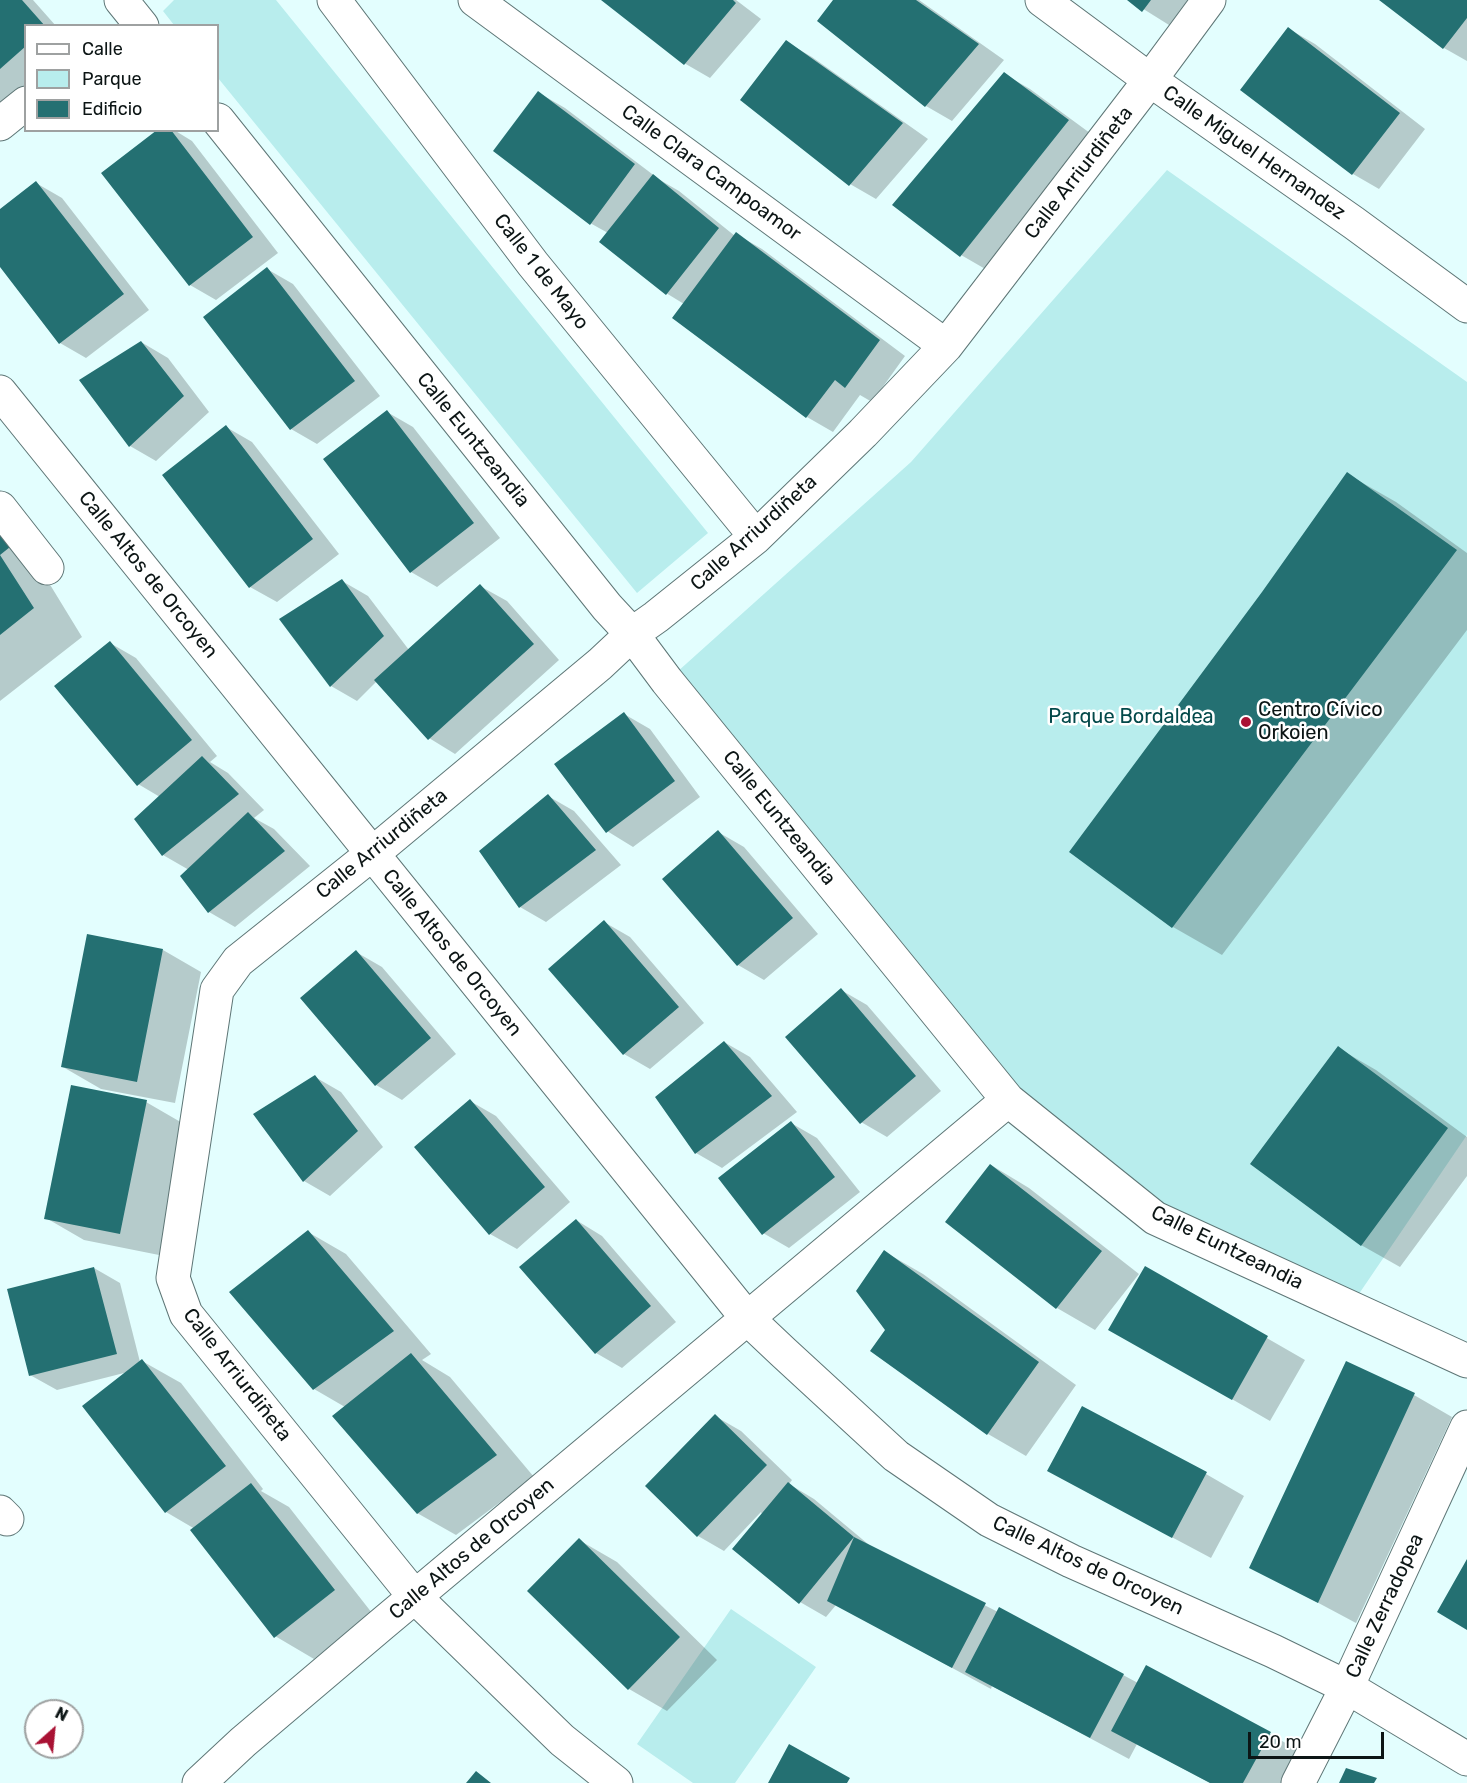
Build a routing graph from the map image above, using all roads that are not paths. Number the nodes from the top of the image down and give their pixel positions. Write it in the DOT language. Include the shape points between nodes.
graph roads {
  1 [pos="334,0"];
  2 [pos="475,0"];
  3 [pos="1042,0"];
  4 [pos="1209,0"];
  5 [pos="1150,80"];
  6 [pos="24,105"];
  7 [pos="219,121"];
  8 [pos="0,124"];
  9 [pos="1467,306"];
  10 [pos="946,346"];
  11 [pos="0,392"];
  12 [pos="0,508"];
  13 [pos="756,537"];
  14 [pos="47,568"];
  15 [pos="632,634"];
  16 [pos="372,854"];
  17 [pos="1008,1100"];
  18 [pos="747,1318"];
  19 [pos="1467,1361"];
  20 [pos="1467,1427"];
  21 [pos="415,1597"];
  22 [pos="1347,1687"];
  23 [pos="1467,1759"];
  24 [pos="200,1783"];
  25 [pos="616,1783"];
  26 [pos="1298,1783"];
  1 -- 13 [label="street, Calle 1 de Mayo" via="533,264"];
  2 -- 10 [label="street, Calle Clara Campoamor"];
  3 -- 5 [label="street, Calle Miguel Hernandez"];
  4 -- 5 [label="street, Calle Arriurdiñeta"];
  5 -- 9 [label="street, Calle Miguel Hernandez"];
  5 -- 10 [label="street, Calle Arriurdiñeta"];
  6 -- 8 [label="street"];
  7 -- 15 [label="street, Calle Euntzeandia"];
  10 -- 13 [label="street, Calle Arriurdiñeta"];
  11 -- 16 [label="street, Calle Altos de Orcoyen"];
  12 -- 14 [label="street"];
  13 -- 15 [label="street, Calle Arriurdiñeta"];
  15 -- 16 [label="street, Calle Arriurdiñeta"];
  15 -- 17 [label="street, Calle Euntzeandia"];
  16 -- 18 [label="street, Calle Altos de Orcoyen"];
  16 -- 21 [label="street, Calle Arriurdiñeta" via="238,961 217,990 173,1278 186,1314"];
  17 -- 18 [label="street, Calle Altos de Orcoyen"];
  17 -- 19 [label="street, Calle Euntzeandia" via="1155,1218"];
  18 -- 21 [label="street, Calle Altos de Orcoyen"];
  18 -- 22 [label="street, Calle Altos de Orcoyen" via="896,1456 989,1520 1071,1562"];
  20 -- 22 [label="street, Calle Zerradopea"];
  21 -- 24 [label="street, Calle Altos de Orcoyen"];
  21 -- 25 [label="street, Calle Arriurdiñeta" via="562,1740"];
  22 -- 23 [label="street, Calle Altos de Orcoyen"];
  22 -- 26 [label="street, Calle Zerradopea"];
}
